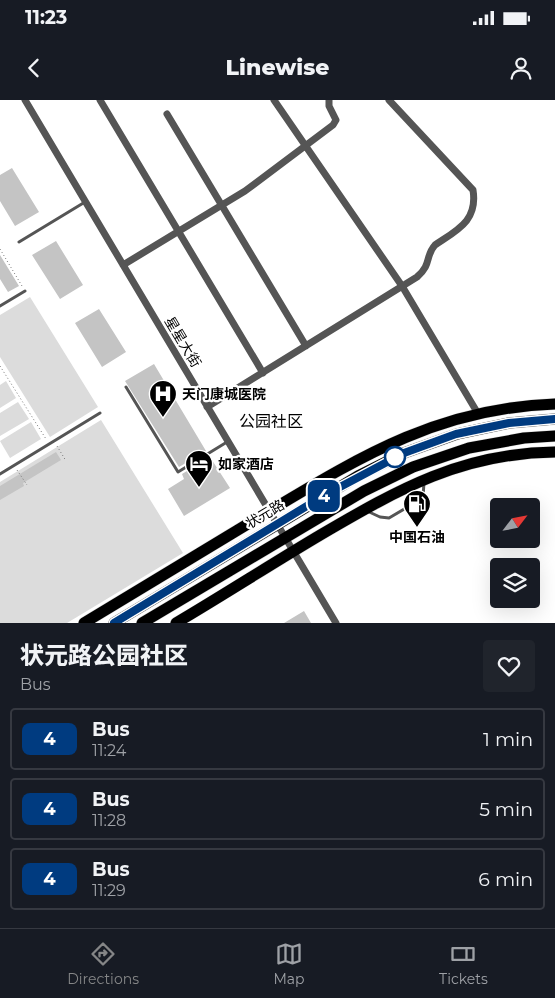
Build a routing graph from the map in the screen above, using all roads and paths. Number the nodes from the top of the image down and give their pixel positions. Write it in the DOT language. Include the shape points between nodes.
graph roads {
  1 [pos="25,100"];
  2 [pos="100,100"];
  3 [pos="274,100"];
  4 [pos="329,100"];
  5 [pos="389,100"];
  6 [pos="167,114"];
  7 [pos="306,146"];
  8 [pos="85,201"];
  9 [pos="222,205"];
  10 [pos="179,231"];
  11 [pos="19,242"];
  12 [pos="0,250"];
  13 [pos="123,266"];
  14 [pos="402,286"];
  15 [pos="25,291"];
  16 [pos="0,306"];
  17 [pos="306,346"];
  18 [pos="0,366"];
  19 [pos="263,372"];
  20 [pos="126,387"];
  21 [pos="555,404"];
  22 [pos="207,407"];
  23 [pos="477,412"];
  24 [pos="100,413"];
  25 [pos="555,419"];
  26 [pos="410,434"];
  27 [pos="555,436"];
  28 [pos="54,441"];
  29 [pos="227,441"];
  30 [pos="49,444"];
  31 [pos="555,452"];
  32 [pos="393,458"];
  33 [pos="66,461"];
  34 [pos="421,464"];
  35 [pos="14,465"];
  36 [pos="0,474"];
  37 [pos="424,479"];
  38 [pos="26,485"];
  39 [pos="346,502"];
  40 [pos="365,509"];
  41 [pos="269,511"];
  42 [pos="277,524"];
  43 [pos="285,538"];
  44 [pos="293,552"];
  45 [pos="84,623"];
  46 [pos="114,623"];
  47 [pos="142,623"];
  48 [pos="176,623"];
  49 [pos="336,623"];
  1 -- 8 [label="street, 星星大街"];
  2 -- 10 [label="street"];
  3 -- 7 [label="street"];
  4 -- 7 [label="street" via="336,120"];
  5 -- 14 [label="street" via="467,182 474,197 468,221 435,245 427,267"];
  6 -- 9 [label="street"];
  7 -- 9 [label="street"];
  7 -- 14 [label="street"];
  8 -- 11 [label="lane"];
  8 -- 13 [label="street, 星星大街"];
  9 -- 10 [label="street"];
  9 -- 17 [label="street"];
  10 -- 13 [label="street"];
  10 -- 19 [label="street"];
  12 -- 15 [label="path"];
  13 -- 22 [label="street, 星星大街"];
  14 -- 17 [label="street"];
  14 -- 23 [label="street"];
  15 -- 16 [label="lane"];
  17 -- 19 [label="street"];
  18 -- 30 [label="path"];
  19 -- 22 [label="street"];
  20 -- 29 [label="lane" via="178,472"];
  21 -- 23 [label="highway"];
  22 -- 29 [label="street, 星星大街"];
  23 -- 26 [label="highway"];
  24 -- 28 [label="lane"];
  25 -- 32 [label="highway, 状元路" via="509,423 456,434"];
  26 -- 32 [label="highway"];
  26 -- 41 [label="highway" via="355,460"];
  27 -- 34 [label="highway" via="470,448"];
  28 -- 30 [label="lane"];
  28 -- 33 [label="path"];
  29 -- 41 [label="street, 星星大街"];
  30 -- 35 [label="lane"];
  31 -- 37 [label="highway" via="490,459"];
  32 -- 42 [label="highway, 状元路"];
  34 -- 37 [label="highway"];
  34 -- 39 [label="highway"];
  35 -- 36 [label="lane"];
  35 -- 38 [label="path"];
  37 -- 40 [label="highway"];
  37 -- 40 [label="lane" via="423,498 394,516 384,518"];
  39 -- 40 [label="highway"];
  39 -- 43 [label="highway"];
  40 -- 44 [label="highway"];
  41 -- 42 [label="street, 星星大街"];
  41 -- 45 [label="highway"];
  42 -- 43 [label="street, 星星大街"];
  42 -- 46 [label="highway, 状元路"];
  43 -- 44 [label="street, 星星大街"];
  43 -- 47 [label="highway"];
  44 -- 48 [label="highway"];
  44 -- 49 [label="street, 星星大街"];
}
